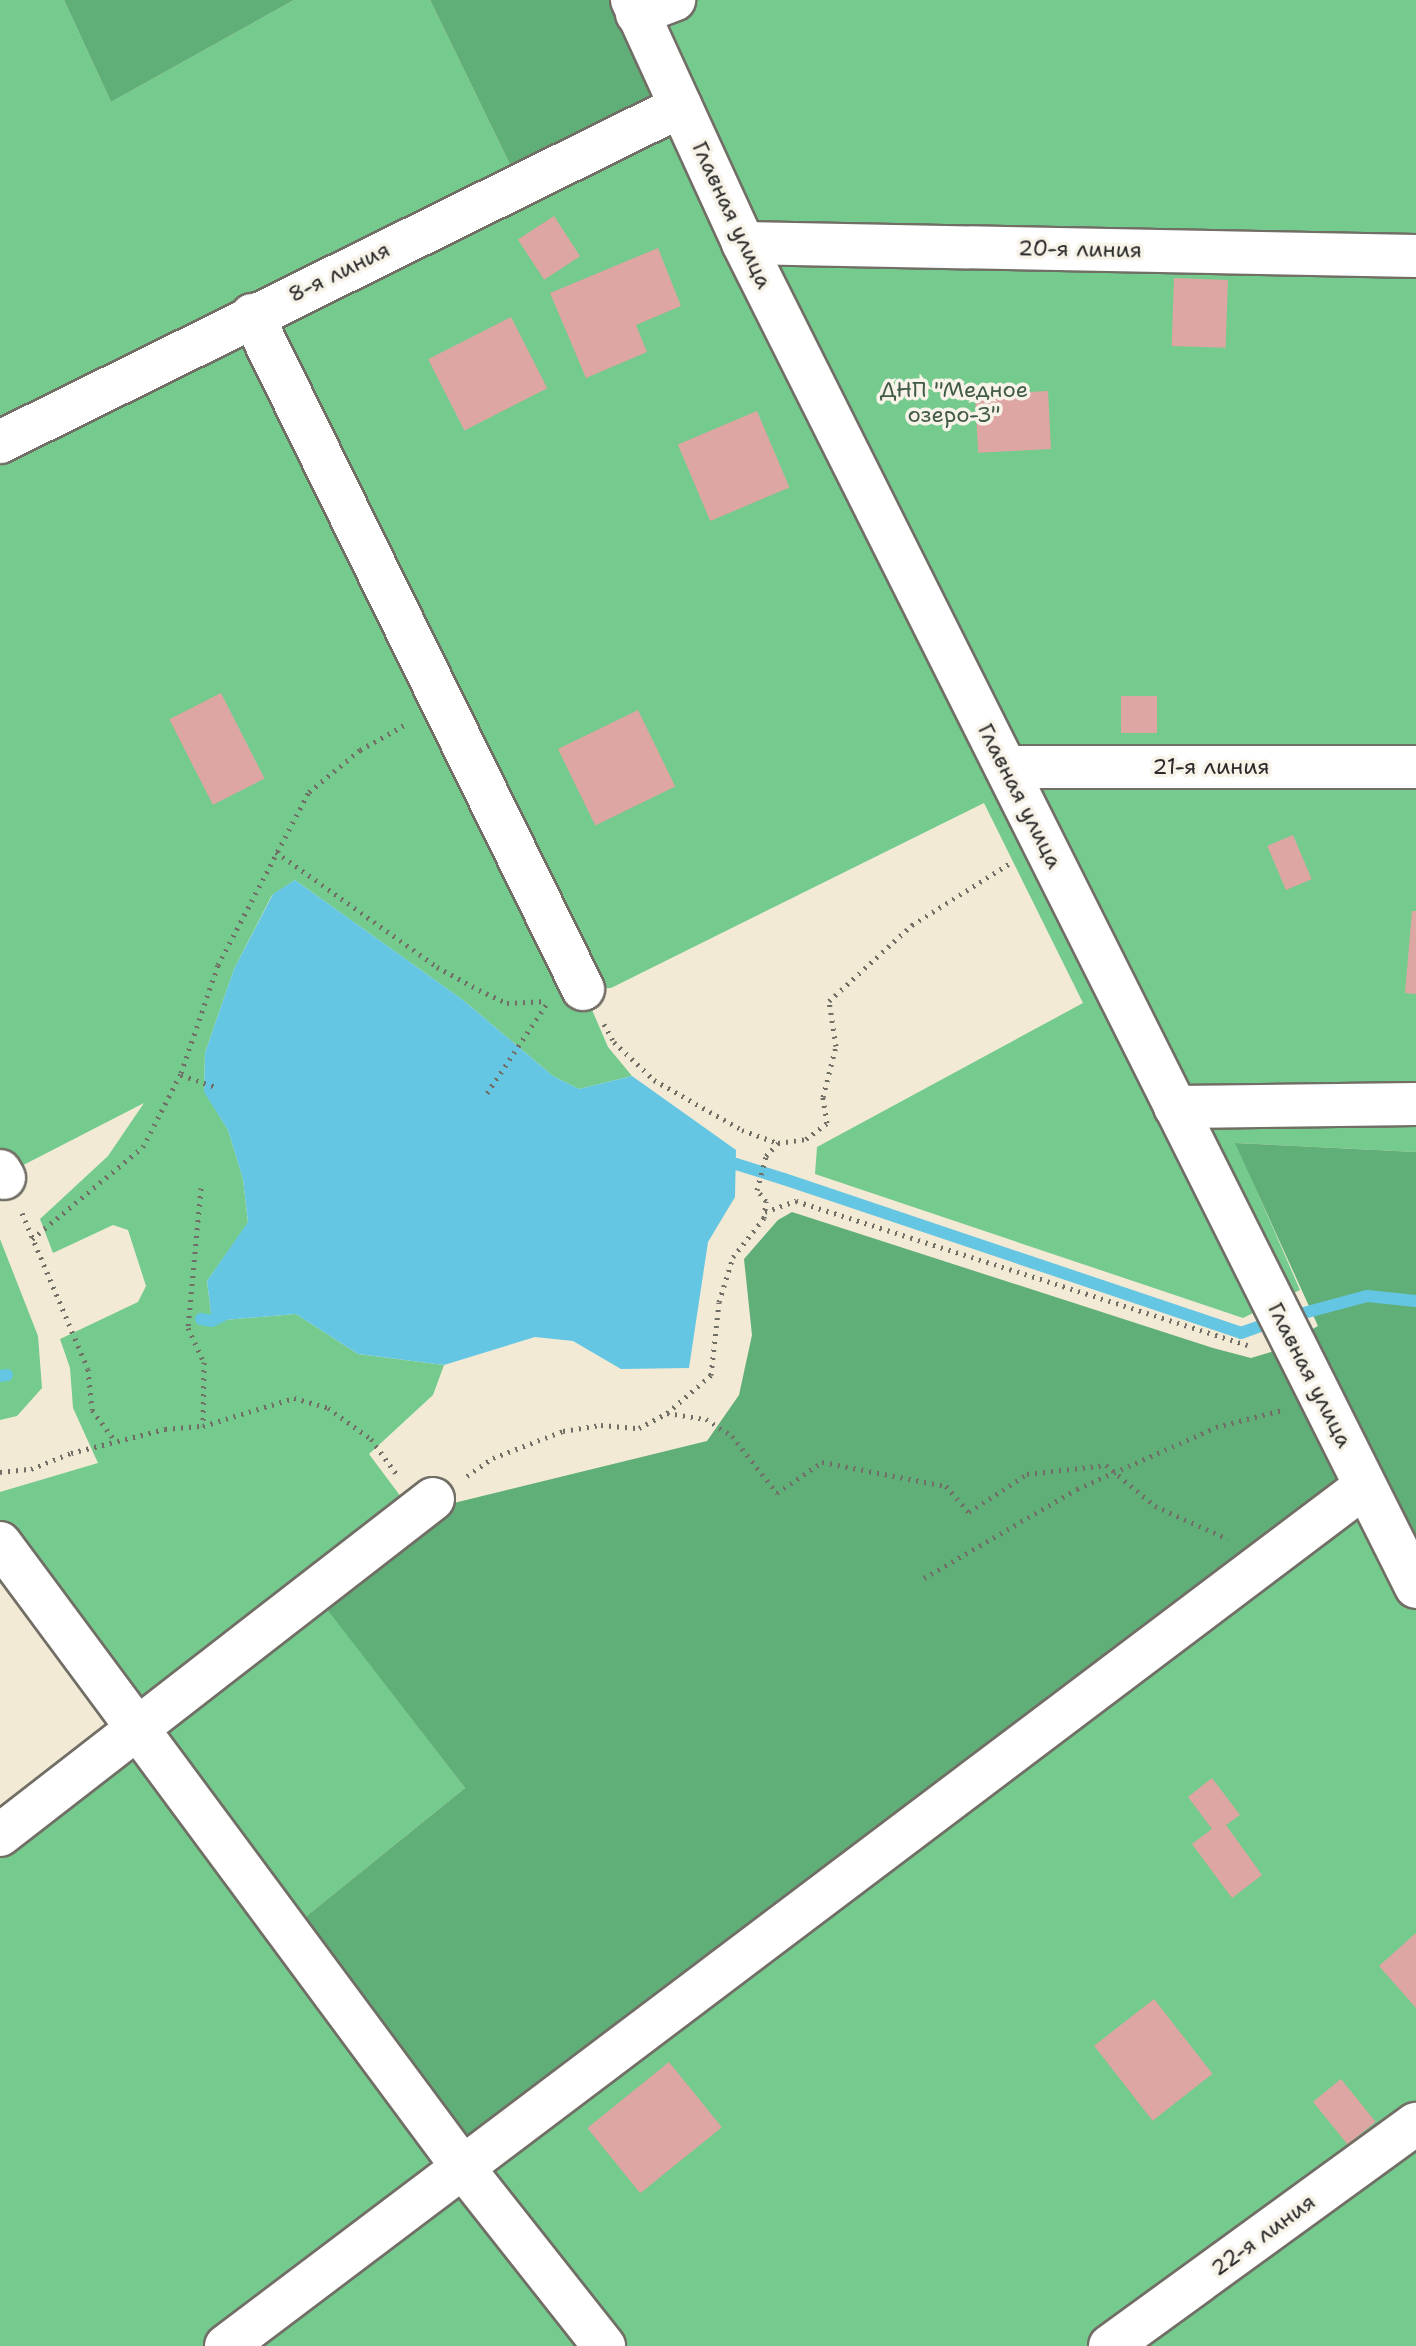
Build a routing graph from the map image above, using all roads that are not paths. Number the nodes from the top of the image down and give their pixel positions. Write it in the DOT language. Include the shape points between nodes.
graph roads {
  1 [pos="648,5"];
  2 [pos="681,106"];
  3 [pos="743,243"];
  4 [pos="1416,256"];
  5 [pos="252,315"];
  6 [pos="0,442"];
  7 [pos="1006,767"];
  8 [pos="1416,767"];
  9 [pos="573,971"];
  10 [pos="1416,1104"];
  11 [pos="1175,1107"];
  12 [pos="1365,1486"];
  13 [pos="427,1504"];
  14 [pos="0,1543"];
  15 [pos="1416,1587"];
  16 [pos="136,1729"];
  17 [pos="0,1835"];
  18 [pos="1416,2124"];
  19 [pos="461,2165"];
  20 [pos="226,2346"];
  21 [pos="604,2346"];
  22 [pos="1110,2346"];
  1 -- 2 [label="street, Главная улица"];
  2 -- 3 [label="street, Главная улица"];
  2 -- 5 [label="street, 8-я линия"];
  3 -- 4 [label="street, 20-я линия"];
  3 -- 7 [label="street, Главная улица"];
  5 -- 6 [label="street, 8-я линия"];
  5 -- 9 [label="street"];
  7 -- 8 [label="street, 21-я линия"];
  7 -- 11 [label="street, Главная улица"];
  10 -- 11 [label="street"];
  11 -- 12 [label="street, Главная улица"];
  12 -- 15 [label="street, Главная улица"];
  12 -- 19 [label="street"];
  13 -- 16 [label="street"];
  14 -- 16 [label="street"];
  16 -- 17 [label="street"];
  16 -- 19 [label="street"];
  18 -- 22 [label="street, 22-я линия"];
  19 -- 20 [label="street"];
  19 -- 21 [label="street"];
}
